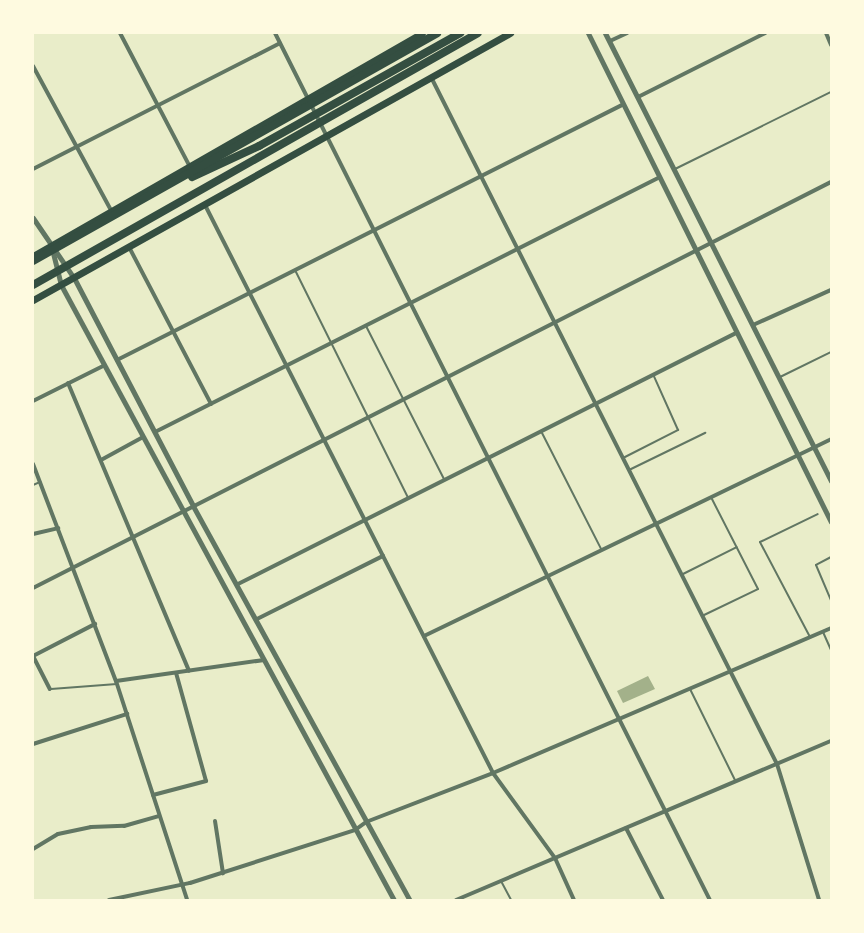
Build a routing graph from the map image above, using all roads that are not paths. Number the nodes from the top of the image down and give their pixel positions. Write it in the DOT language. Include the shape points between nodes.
graph roads {
  1 [pos="120,33"];
  2 [pos="275,33"];
  3 [pos="422,33"];
  4 [pos="437,33"];
  5 [pos="460,33"];
  6 [pos="478,33"];
  7 [pos="510,33"];
  8 [pos="588,33"];
  9 [pos="605,33"];
  10 [pos="627,33"];
  11 [pos="765,33"];
  12 [pos="826,33"];
  13 [pos="413,35"];
  14 [pos="757,35"];
  15 [pos="610,42"];
  16 [pos="280,43"];
  17 [pos="831,45"];
  18 [pos="33,66"];
  19 [pos="431,77"];
  20 [pos="831,92"];
  21 [pos="638,97"];
  22 [pos="308,99"];
  23 [pos="622,105"];
  24 [pos="158,107"];
  25 [pos="325,136"];
  26 [pos="77,148"];
  27 [pos="190,167"];
  28 [pos="33,169"];
  29 [pos="673,170"];
  30 [pos="481,176"];
  31 [pos="658,178"];
  32 [pos="831,183"];
  33 [pos="205,205"];
  34 [pos="112,212"];
  35 [pos="33,218"];
  36 [pos="93,222"];
  37 [pos="373,230"];
  38 [pos="711,243"];
  39 [pos="51,246"];
  40 [pos="129,247"];
  41 [pos="518,249"];
  42 [pos="695,251"];
  43 [pos="33,256"];
  44 [pos="33,261"];
  45 [pos="295,270"];
  46 [pos="74,278"];
  47 [pos="33,285"];
  48 [pos="61,285"];
  49 [pos="831,290"];
  50 [pos="251,293"];
  51 [pos="33,300"];
  52 [pos="410,304"];
  53 [pos="554,322"];
  54 [pos="753,325"];
  55 [pos="366,326"];
  56 [pos="173,332"];
  57 [pos="736,333"];
  58 [pos="331,344"];
  59 [pos="831,352"];
  60 [pos="117,360"];
  61 [pos="105,365"];
  62 [pos="288,366"];
  63 [pos="653,374"];
  64 [pos="446,377"];
  65 [pos="778,378"];
  66 [pos="68,383"];
  67 [pos="404,399"];
  68 [pos="33,401"];
  69 [pos="212,404"];
  70 [pos="596,404"];
  71 [pos="367,417"];
  72 [pos="541,431"];
  73 [pos="155,432"];
  74 [pos="705,433"];
  75 [pos="143,437"];
  76 [pos="324,439"];
  77 [pos="831,439"];
  78 [pos="814,446"];
  79 [pos="797,454"];
  80 [pos="487,458"];
  81 [pos="623,459"];
  82 [pos="100,460"];
  83 [pos="33,464"];
  84 [pos="629,470"];
  85 [pos="444,480"];
  86 [pos="831,481"];
  87 [pos="40,482"];
  88 [pos="33,485"];
  89 [pos="711,497"];
  90 [pos="408,498"];
  91 [pos="194,506"];
  92 [pos="182,512"];
  93 [pos="818,514"];
  94 [pos="365,520"];
  95 [pos="831,522"];
  96 [pos="656,524"];
  97 [pos="58,527"];
  98 [pos="33,534"];
  99 [pos="132,535"];
  100 [pos="737,548"];
  101 [pos="602,550"];
  102 [pos="383,556"];
  103 [pos="831,557"];
  104 [pos="73,567"];
  105 [pos="682,575"];
  106 [pos="547,577"];
  107 [pos="238,584"];
  108 [pos="33,588"];
  109 [pos="831,601"];
  110 [pos="702,616"];
  111 [pos="257,619"];
  112 [pos="95,624"];
  113 [pos="831,628"];
  114 [pos="823,632"];
  115 [pos="424,637"];
  116 [pos="810,637"];
  117 [pos="831,650"];
  118 [pos="33,656"];
  119 [pos="263,660"];
  120 [pos="189,671"];
  121 [pos="730,671"];
  122 [pos="176,673"];
  123 [pos="117,682"];
  124 [pos="50,689"];
  125 [pos="690,689"];
  126 [pos="127,714"];
  127 [pos="618,718"];
  128 [pos="831,741"];
  129 [pos="33,744"];
  130 [pos="777,764"];
  131 [pos="493,773"];
  132 [pos="736,782"];
  133 [pos="153,795"];
  134 [pos="665,811"];
  135 [pos="159,816"];
  136 [pos="215,821"];
  137 [pos="366,822"];
  138 [pos="626,828"];
  139 [pos="355,830"];
  140 [pos="33,849"];
  141 [pos="555,858"];
  142 [pos="223,873"];
  143 [pos="501,881"];
  144 [pos="182,884"];
  145 [pos="109,900"];
  146 [pos="187,900"];
  147 [pos="394,900"];
  148 [pos="410,900"];
  149 [pos="456,900"];
  150 [pos="511,900"];
  151 [pos="574,900"];
  152 [pos="663,900"];
  153 [pos="710,900"];
  154 [pos="819,900"];
  1 -- 24 [label="street"];
  2 -- 16 [label="street"];
  3 -- 13 [label="main road"];
  4 -- 44 [label="highway"];
  5 -- 36 [label="highway" via="259,146"];
  6 -- 47 [label="highway"];
  7 -- 19 [label="main road"];
  8 -- 23 [label="street"];
  9 -- 15 [label="street"];
  10 -- 15 [label="street"];
  11 -- 14 [label="street"];
  12 -- 17 [label="street"];
  13 -- 22 [label="main road"];
  14 -- 21 [label="street"];
  15 -- 21 [label="street"];
  16 -- 22 [label="street"];
  16 -- 24 [label="street"];
  18 -- 26 [label="street"];
  19 -- 25 [label="main road"];
  19 -- 30 [label="street"];
  20 -- 29 [label="lane"];
  21 -- 29 [label="street"];
  22 -- 25 [label="street"];
  22 -- 27 [label="main road"];
  23 -- 30 [label="street"];
  23 -- 31 [label="street"];
  24 -- 26 [label="street"];
  24 -- 27 [label="street"];
  25 -- 33 [label="main road"];
  25 -- 37 [label="street"];
  26 -- 28 [label="street"];
  26 -- 34 [label="street"];
  27 -- 34 [label="main road"];
  29 -- 38 [label="street"];
  30 -- 37 [label="street"];
  30 -- 41 [label="street"];
  31 -- 41 [label="street"];
  31 -- 42 [label="street"];
  32 -- 38 [label="street"];
  33 -- 40 [label="main road"];
  33 -- 50 [label="street"];
  34 -- 36 [label="main road"];
  35 -- 39 [label="street"];
  36 -- 39 [label="main road"];
  37 -- 45 [label="street"];
  37 -- 52 [label="street"];
  38 -- 42 [label="street"];
  38 -- 54 [label="street"];
  39 -- 43 [label="main road"];
  39 -- 46 [label="street"];
  39 -- 48 [label="street"];
  40 -- 46 [label="main road"];
  40 -- 56 [label="street"];
  41 -- 52 [label="street"];
  41 -- 53 [label="street"];
  42 -- 53 [label="street"];
  42 -- 57 [label="street"];
  45 -- 50 [label="street"];
  45 -- 58 [label="lane"];
  46 -- 48 [label="main road"];
  46 -- 60 [label="street"];
  48 -- 51 [label="main road"];
  48 -- 61 [label="street"];
  49 -- 54 [label="street"];
  50 -- 56 [label="street"];
  50 -- 62 [label="street"];
  52 -- 55 [label="street"];
  52 -- 64 [label="street"];
  53 -- 64 [label="street"];
  53 -- 70 [label="street"];
  54 -- 65 [label="street"];
  55 -- 58 [label="street"];
  55 -- 67 [label="lane"];
  56 -- 60 [label="street"];
  56 -- 69 [label="street"];
  57 -- 63 [label="street"];
  57 -- 79 [label="street"];
  58 -- 62 [label="street"];
  58 -- 71 [label="lane"];
  59 -- 65 [label="lane"];
  60 -- 73 [label="street"];
  61 -- 66 [label="street"];
  61 -- 75 [label="street"];
  62 -- 69 [label="street"];
  62 -- 76 [label="street"];
  63 -- 70 [label="street"];
  63 -- 81 [label="lane" via="678,430"];
  64 -- 67 [label="street"];
  64 -- 80 [label="street"];
  65 -- 78 [label="street"];
  66 -- 68 [label="street"];
  66 -- 82 [label="street"];
  67 -- 71 [label="street"];
  67 -- 85 [label="lane"];
  69 -- 73 [label="street"];
  70 -- 72 [label="street"];
  70 -- 81 [label="street"];
  71 -- 76 [label="street"];
  71 -- 90 [label="lane"];
  72 -- 80 [label="street"];
  72 -- 101 [label="lane"];
  73 -- 91 [label="street"];
  74 -- 84 [label="lane"];
  75 -- 82 [label="street"];
  75 -- 92 [label="street"];
  76 -- 91 [label="street"];
  76 -- 94 [label="street"];
  77 -- 78 [label="street"];
  78 -- 79 [label="street"];
  78 -- 86 [label="street"];
  79 -- 89 [label="street"];
  79 -- 95 [label="street"];
  80 -- 85 [label="street"];
  80 -- 106 [label="street"];
  81 -- 84 [label="street"];
  82 -- 99 [label="street"];
  83 -- 87 [label="street"];
  84 -- 96 [label="street"];
  85 -- 90 [label="street"];
  87 -- 88 [label="lane"];
  87 -- 97 [label="street"];
  89 -- 96 [label="street"];
  89 -- 100 [label="lane"];
  90 -- 94 [label="street"];
  91 -- 92 [label="street"];
  91 -- 107 [label="street"];
  92 -- 99 [label="street"];
  92 -- 119 [label="street"];
  93 -- 116 [label="lane" via="760,542"];
  94 -- 102 [label="street"];
  94 -- 107 [label="street"];
  96 -- 101 [label="street"];
  96 -- 105 [label="street"];
  97 -- 98 [label="street"];
  97 -- 104 [label="street"];
  99 -- 104 [label="street"];
  99 -- 120 [label="street"];
  100 -- 105 [label="lane"];
  100 -- 110 [label="lane" via="758,589"];
  101 -- 106 [label="street"];
  102 -- 111 [label="street"];
  102 -- 115 [label="street"];
  103 -- 109 [label="lane" via="816,565"];
  104 -- 108 [label="street"];
  104 -- 112 [label="street"];
  105 -- 110 [label="street"];
  106 -- 115 [label="street"];
  106 -- 127 [label="street"];
  107 -- 111 [label="street"];
  110 -- 121 [label="street"];
  111 -- 137 [label="street"];
  112 -- 118 [label="street"];
  112 -- 123 [label="street"];
  113 -- 114 [label="street"];
  114 -- 116 [label="street"];
  114 -- 117 [label="lane"];
  115 -- 131 [label="street"];
  116 -- 121 [label="street"];
  118 -- 124 [label="street"];
  119 -- 120 [label="street"];
  119 -- 139 [label="street"];
  120 -- 122 [label="street"];
  121 -- 125 [label="street"];
  121 -- 130 [label="street"];
  122 -- 123 [label="street"];
  122 -- 133 [label="street" via="206,781"];
  123 -- 124 [label="lane"];
  123 -- 126 [label="street"];
  125 -- 127 [label="street"];
  125 -- 132 [label="lane"];
  126 -- 129 [label="street"];
  126 -- 133 [label="street"];
  127 -- 131 [label="street"];
  127 -- 134 [label="street"];
  128 -- 130 [label="street"];
  130 -- 132 [label="street"];
  130 -- 154 [label="street"];
  131 -- 137 [label="street"];
  131 -- 141 [label="street"];
  132 -- 134 [label="street"];
  133 -- 135 [label="street"];
  134 -- 138 [label="street"];
  134 -- 153 [label="street"];
  135 -- 140 [label="street" via="124,826 58,834"];
  135 -- 144 [label="street"];
  136 -- 142 [label="street"];
  137 -- 139 [label="street"];
  137 -- 148 [label="street"];
  138 -- 141 [label="street"];
  138 -- 152 [label="street"];
  139 -- 142 [label="street"];
  139 -- 147 [label="street"];
  141 -- 143 [label="street"];
  141 -- 151 [label="street"];
  142 -- 144 [label="street"];
  143 -- 149 [label="street"];
  143 -- 150 [label="lane"];
  144 -- 145 [label="street"];
  144 -- 146 [label="street"];
}
